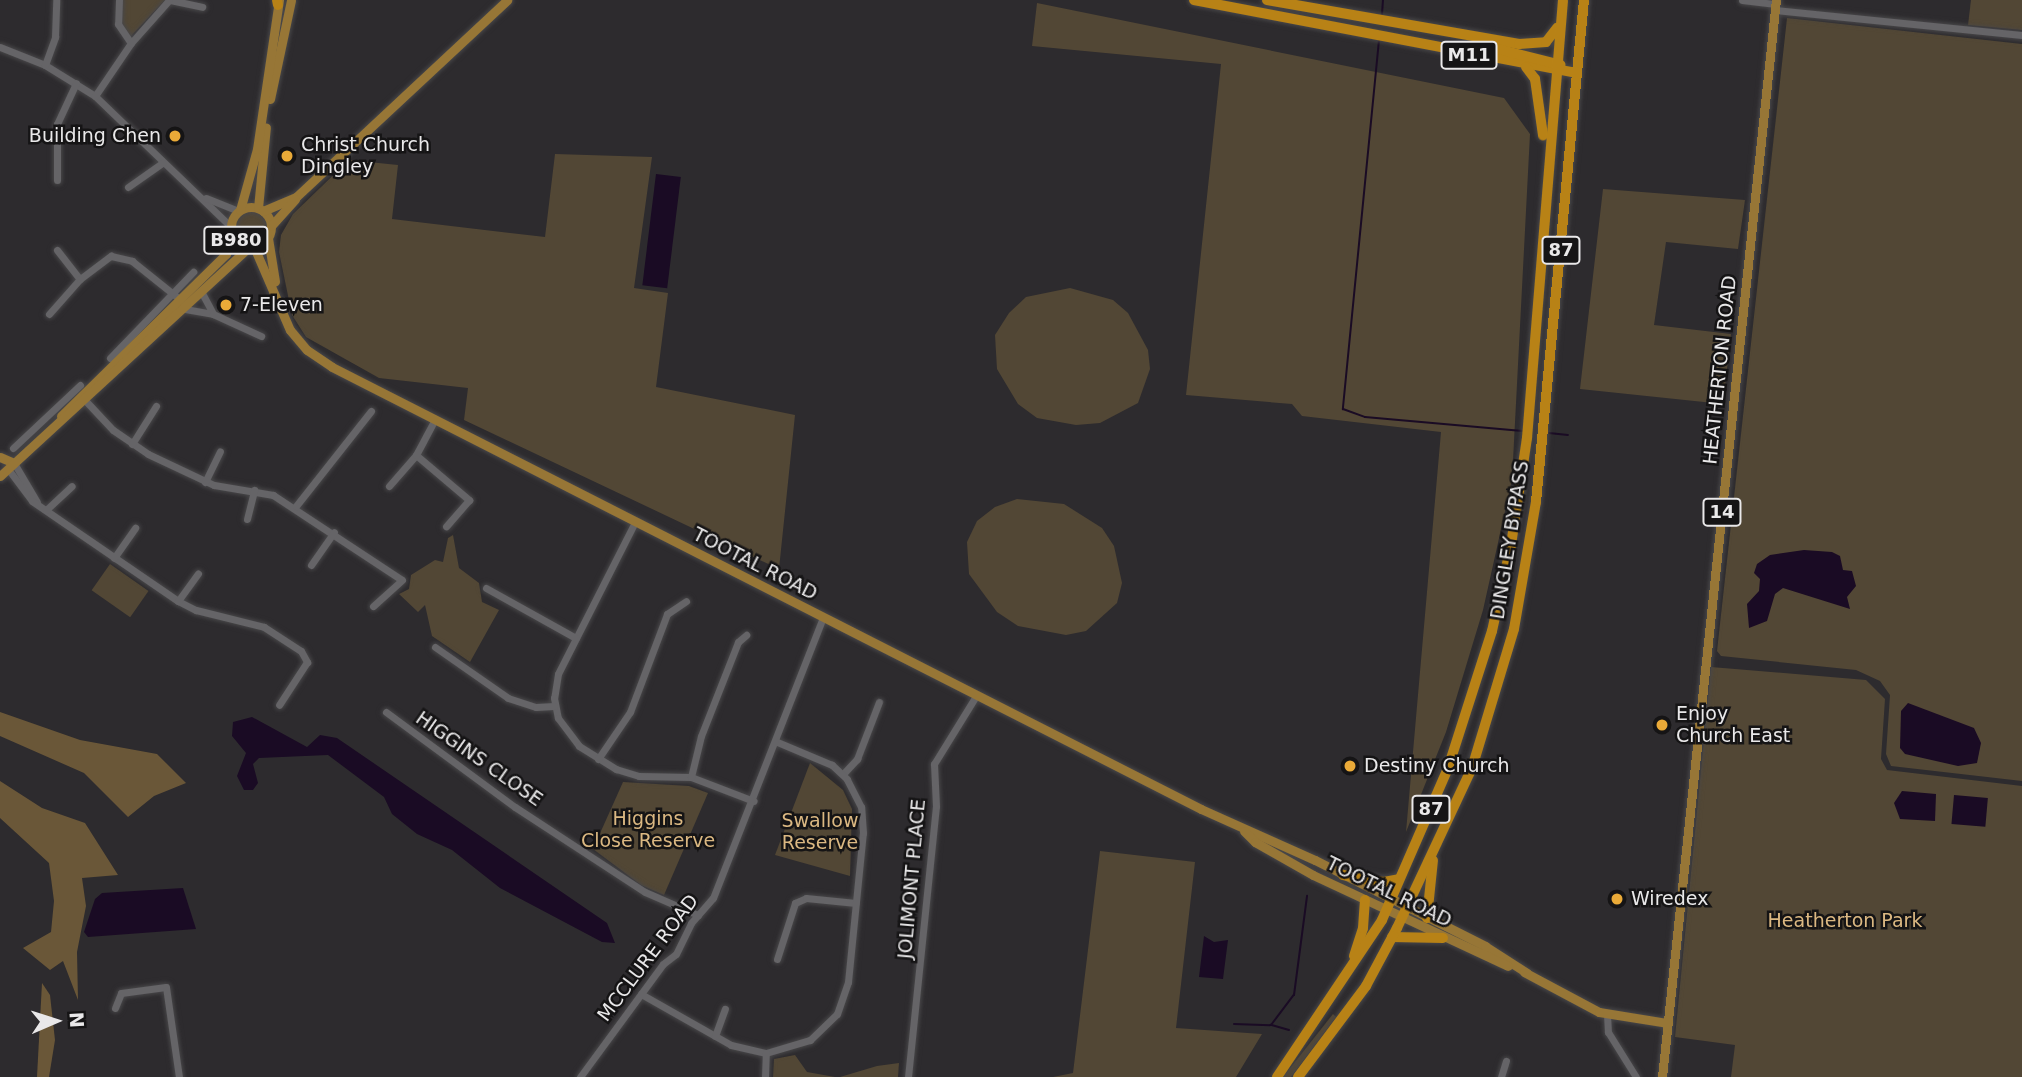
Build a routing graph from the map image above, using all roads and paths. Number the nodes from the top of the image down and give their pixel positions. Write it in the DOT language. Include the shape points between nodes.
graph roads {
  1 [pos="56,0"];
  2 [pos="119,0"];
  3 [pos="170,0"];
  4 [pos="291,0"];
  5 [pos="507,0"];
  6 [pos="1195,0"];
  7 [pos="1267,0"];
  8 [pos="1563,0"];
  9 [pos="1584,0"];
  10 [pos="1742,0"];
  11 [pos="278,2"];
  12 [pos="1776,5"];
  13 [pos="202,7"];
  14 [pos="1561,19"];
  15 [pos="1436,31"];
  16 [pos="2022,35"];
  17 [pos="131,43"];
  18 [pos="0,47"];
  19 [pos="45,65"];
  20 [pos="1526,67"];
  21 [pos="1555,67"];
  22 [pos="1576,72"];
  23 [pos="76,83"];
  24 [pos="95,96"];
  25 [pos="162,163"];
  26 [pos="57,180"];
  27 [pos="1545,180"];
  28 [pos="128,187"];
  29 [pos="199,195"];
  30 [pos="296,197"];
  31 [pos="260,210"];
  32 [pos="239,211"];
  33 [pos="271,226"];
  34 [pos="232,231"];
  35 [pos="268,237"];
  36 [pos="251,247"];
  37 [pos="57,250"];
  38 [pos="192,272"];
  39 [pos="80,279"];
  40 [pos="196,294"];
  41 [pos="278,300"];
  42 [pos="180,301"];
  43 [pos="49,314"];
  44 [pos="213,314"];
  45 [pos="261,336"];
  46 [pos="110,358"];
  47 [pos="80,385"];
  48 [pos="83,398"];
  49 [pos="156,406"];
  50 [pos="371,411"];
  51 [pos="435,421"];
  52 [pos="30,432"];
  53 [pos="38,441"];
  54 [pos="132,444"];
  55 [pos="13,448"];
  56 [pos="220,451"];
  57 [pos="416,455"];
  58 [pos="0,457"];
  59 [pos="7,465"];
  60 [pos="0,476"];
  61 [pos="205,482"];
  62 [pos="72,486"];
  63 [pos="389,486"];
  64 [pos="254,490"];
  65 [pos="296,506"];
  66 [pos="42,507"];
  67 [pos="247,519"];
  68 [pos="635,522"];
  69 [pos="446,526"];
  70 [pos="135,528"];
  71 [pos="334,532"];
  72 [pos="114,558"];
  73 [pos="311,565"];
  74 [pos="198,573"];
  75 [pos="486,588"];
  76 [pos="178,601"];
  77 [pos="686,601"];
  78 [pos="373,606"];
  79 [pos="823,618"];
  80 [pos="746,635"];
  81 [pos="576,638"];
  82 [pos="435,647"];
  83 [pos="307,662"];
  84 [pos="317,664"];
  85 [pos="976,696"];
  86 [pos="879,702"];
  87 [pos="279,705"];
  88 [pos="554,706"];
  89 [pos="386,712"];
  90 [pos="777,742"];
  91 [pos="598,759"];
  92 [pos="843,774"];
  93 [pos="691,777"];
  94 [pos="754,801"];
  95 [pos="1243,830"];
  96 [pos="1434,850"];
  97 [pos="1343,875"];
  98 [pos="1399,879"];
  99 [pos="1365,900"];
  100 [pos="856,903"];
  101 [pos="1387,905"];
  102 [pos="1403,913"];
  103 [pos="698,915"];
  104 [pos="1427,918"];
  105 [pos="1392,937"];
  106 [pos="1443,938"];
  107 [pos="777,959"];
  108 [pos="1527,973"];
  109 [pos="1344,981"];
  110 [pos="641,994"];
  111 [pos="116,1008"];
  112 [pos="725,1009"];
  113 [pos="1607,1014"];
  114 [pos="1668,1023"];
  115 [pos="715,1036"];
  116 [pos="766,1053"];
  117 [pos="1506,1060"];
  118 [pos="179,1077"];
  119 [pos="580,1077"];
  120 [pos="765,1077"];
  121 [pos="908,1077"];
  122 [pos="1277,1077"];
  123 [pos="1298,1077"];
  124 [pos="1501,1077"];
  125 [pos="1636,1077"];
  126 [pos="1662,1077"];
  1 -- 19 [label="street" via="55,37"];
  2 -- 17 [label="street" via="118,24"];
  3 -- 13 [label="street"];
  3 -- 17 [label="street"];
  4 -- 31 [label="main road, B980" via="272,89"];
  5 -- 30 [label="main road"];
  6 -- 20 [label="highway, M11"];
  7 -- 15 [label="highway, M11"];
  8 -- 14 [label="highway, DINGLEY BYPASS / 87"];
  9 -- 22 [label="highway, DINGLEY BYPASS / 87"];
  10 -- 12 [label="street"];
  11 -- 32 [label="main road, B980" via="257,149"];
  12 -- 16 [label="street"];
  12 -- 114 [label="main road, HEATHERTON ROAD / 14"];
  14 -- 15 [label="highway, M11" via="1551,38 1534,44"];
  14 -- 21 [label="highway, DINGLEY BYPASS / 87"];
  15 -- 21 [label="highway, M11"];
  17 -- 24 [label="street"];
  18 -- 19 [label="street"];
  19 -- 23 [label="street"];
  20 -- 21 [label="highway, M11"];
  20 -- 27 [label="highway" via="1533,73 1538,91"];
  21 -- 22 [label="highway, M11"];
  21 -- 27 [label="highway, DINGLEY BYPASS / 87"];
  22 -- 96 [label="highway, DINGLEY BYPASS / 87" via="1528,561 1514,629 1472,768"];
  23 -- 24 [label="street"];
  23 -- 26 [label="street" via="57,124"];
  24 -- 25 [label="street"];
  25 -- 28 [label="street"];
  25 -- 29 [label="street"];
  27 -- 98 [label="highway, DINGLEY BYPASS / 87" via="1527,438 1511,545 1483,663 1448,768"];
  29 -- 32 [label="street"];
  29 -- 34 [label="street"];
  30 -- 31 [label="main road"];
  30 -- 33 [label="main road"];
  31 -- 32 [label="main road, B980"];
  31 -- 33 [label="main road, B980"];
  32 -- 34 [label="main road, B980"];
  33 -- 35 [label="main road, B980"];
  34 -- 36 [label="main road, B980"];
  34 -- 40 [label="main road" via="226,254"];
  35 -- 36 [label="main road, B980"];
  35 -- 41 [label="main road, TOOTAL ROAD"];
  36 -- 40 [label="main road"];
  36 -- 41 [label="main road, TOOTAL ROAD"];
  37 -- 39 [label="street"];
  38 -- 42 [label="street"];
  39 -- 42 [label="street" via="103,259 122,256"];
  39 -- 43 [label="street"];
  40 -- 42 [label="main road"];
  40 -- 44 [label="street"];
  41 -- 51 [label="main road, TOOTAL ROAD" via="290,330 312,354"];
  42 -- 44 [label="street"];
  42 -- 46 [label="street"];
  42 -- 48 [label="main road"];
  44 -- 45 [label="street"];
  47 -- 52 [label="street"];
  48 -- 53 [label="main road"];
  48 -- 54 [label="street"];
  49 -- 54 [label="street"];
  50 -- 65 [label="street"];
  51 -- 57 [label="street"];
  51 -- 68 [label="main road, TOOTAL ROAD"];
  52 -- 53 [label="street"];
  52 -- 55 [label="street"];
  53 -- 59 [label="main road"];
  54 -- 61 [label="street"];
  56 -- 61 [label="street"];
  57 -- 63 [label="street"];
  57 -- 69 [label="street" via="469,500"];
  58 -- 59 [label="main road"];
  59 -- 60 [label="main road"];
  59 -- 66 [label="street"];
  61 -- 64 [label="street"];
  62 -- 66 [label="street"];
  64 -- 65 [label="street"];
  64 -- 67 [label="street"];
  65 -- 71 [label="street"];
  66 -- 72 [label="street"];
  68 -- 79 [label="main road, TOOTAL ROAD"];
  68 -- 81 [label="street"];
  70 -- 72 [label="street"];
  71 -- 73 [label="street"];
  71 -- 78 [label="street" via="402,580"];
  72 -- 76 [label="street"];
  74 -- 76 [label="street"];
  75 -- 81 [label="street"];
  76 -- 83 [label="street" via="273,631 301,651"];
  77 -- 91 [label="street" via="667,614 629,712"];
  79 -- 85 [label="main road, TOOTAL ROAD"];
  79 -- 90 [label="street, MCCLURE ROAD"];
  80 -- 93 [label="street" via="738,642 706,724"];
  81 -- 88 [label="street" via="558,674"];
  82 -- 88 [label="street" via="508,698 536,707"];
  83 -- 84 [label="street"];
  83 -- 87 [label="street"];
  85 -- 95 [label="main road, TOOTAL ROAD"];
  85 -- 121 [label="street, JOLIMONT PLACE" via="934,764 936,806"];
  86 -- 92 [label="street" via="857,759"];
  88 -- 91 [label="street" via="573,740"];
  89 -- 103 [label="street, HIGGINS CLOSE" via="515,807 645,892"];
  90 -- 92 [label="street" via="827,761"];
  90 -- 94 [label="street, MCCLURE ROAD"];
  91 -- 93 [label="street" via="635,775"];
  92 -- 100 [label="street" via="858,799 863,824"];
  93 -- 94 [label="street"];
  94 -- 103 [label="street, MCCLURE ROAD" via="713,898"];
  95 -- 97 [label="main road, TOOTAL ROAD"];
  95 -- 99 [label="main road, TOOTAL ROAD" via="1255,842"];
  96 -- 102 [label="highway, DINGLEY BYPASS / 87"];
  96 -- 104 [label="highway"];
  97 -- 98 [label="highway" via="1384,882"];
  97 -- 101 [label="main road, TOOTAL ROAD"];
  98 -- 101 [label="highway, DINGLEY BYPASS / 87"];
  99 -- 101 [label="main road, TOOTAL ROAD"];
  99 -- 109 [label="highway" via="1363,928"];
  100 -- 107 [label="street" via="806,898 795,903"];
  100 -- 116 [label="street" via="846,990 835,1018 810,1040"];
  101 -- 102 [label="main road, TOOTAL ROAD"];
  101 -- 109 [label="highway, DINGLEY BYPASS / 87"];
  102 -- 104 [label="main road, TOOTAL ROAD"];
  102 -- 105 [label="highway, DINGLEY BYPASS / 87"];
  102 -- 106 [label="main road, TOOTAL ROAD"];
  103 -- 110 [label="street, MCCLURE ROAD" via="676,954"];
  104 -- 108 [label="main road, TOOTAL ROAD"];
  105 -- 106 [label="highway"];
  105 -- 123 [label="highway, DINGLEY BYPASS / 87" via="1366,986"];
  106 -- 108 [label="main road, TOOTAL ROAD"];
  108 -- 113 [label="main road, TOOTAL ROAD"];
  109 -- 122 [label="highway, DINGLEY BYPASS / 87"];
  110 -- 115 [label="street"];
  110 -- 119 [label="street, MCCLURE ROAD"];
  111 -- 118 [label="street" via="121,993 166,987"];
  112 -- 115 [label="street"];
  113 -- 114 [label="main road, TOOTAL ROAD"];
  113 -- 125 [label="street" via="1608,1032"];
  114 -- 126 [label="main road, HEATHERTON ROAD / 14"];
  115 -- 116 [label="street"];
  116 -- 120 [label="street"];
  117 -- 124 [label="street"];
}
